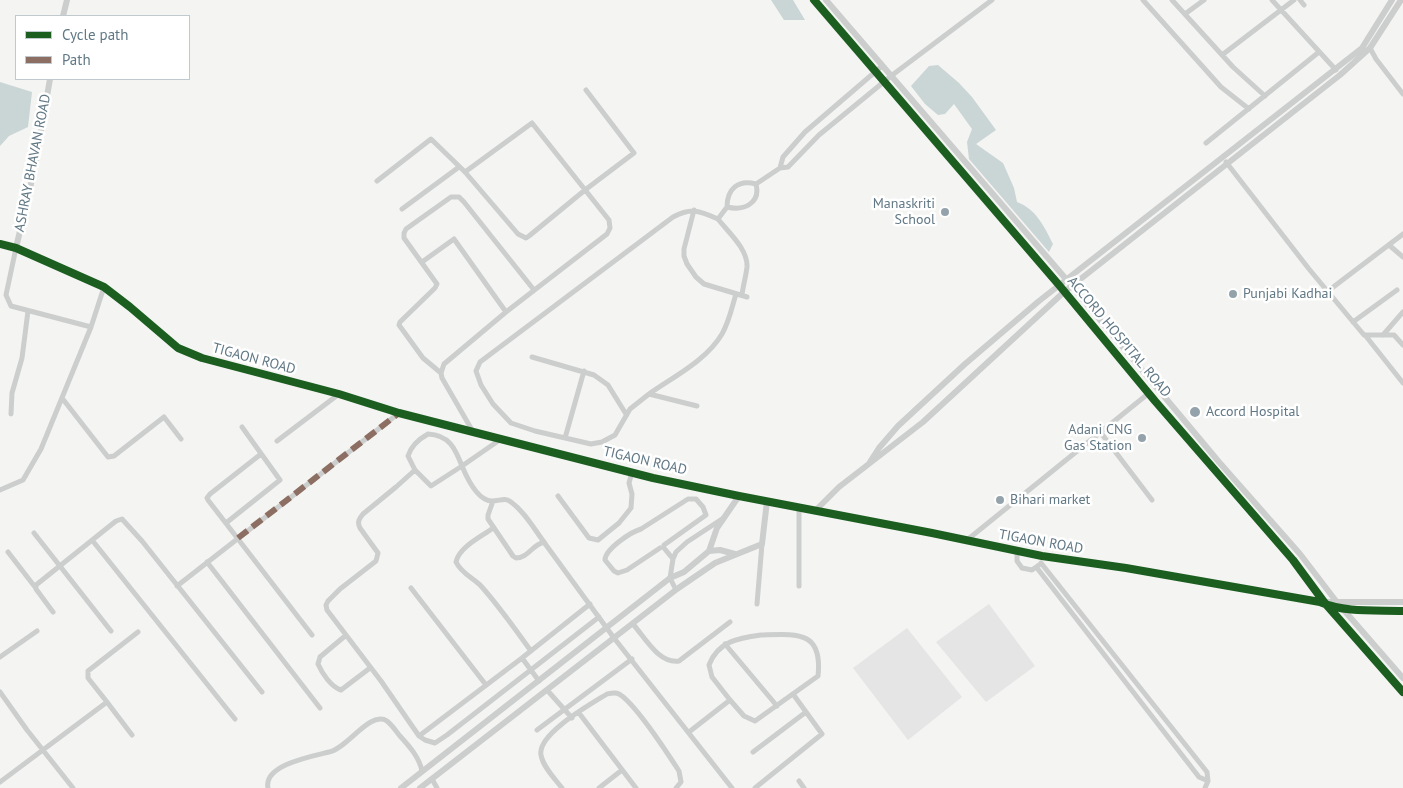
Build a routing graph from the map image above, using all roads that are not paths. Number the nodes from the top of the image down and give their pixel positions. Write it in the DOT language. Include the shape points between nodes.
graph roads {
  1 [pos="67,0"];
  2 [pos="814,0"];
  3 [pos="826,0"];
  4 [pos="992,0"];
  5 [pos="1143,0"];
  6 [pos="1172,0"];
  7 [pos="1204,0"];
  8 [pos="1272,0"];
  9 [pos="1294,0"];
  10 [pos="1300,0"];
  11 [pos="1392,0"];
  12 [pos="1401,0"];
  13 [pos="1304,5"];
  14 [pos="1282,10"];
  15 [pos="1185,14"];
  16 [pos="63,15"];
  17 [pos="1370,48"];
  18 [pos="1319,52"];
  19 [pos="1222,55"];
  20 [pos="882,66"];
  21 [pos="1336,70"];
  22 [pos="876,73"];
  23 [pos="891,76"];
  24 [pos="50,80"];
  25 [pos="884,82"];
  26 [pos="586,90"];
  27 [pos="1403,94"];
  28 [pos="1266,96"];
  29 [pos="1250,109"];
  30 [pos="1206,143"];
  31 [pos="1223,156"];
  32 [pos="1228,164"];
  33 [pos="459,167"];
  34 [pos="780,168"];
  35 [pos="465,172"];
  36 [pos="377,181"];
  37 [pos="756,184"];
  38 [pos="585,190"];
  39 [pos="727,207"];
  40 [pos="402,209"];
  41 [pos="694,210"];
  42 [pos="718,219"];
  43 [pos="1403,234"];
  44 [pos="0,244"];
  45 [pos="1389,245"];
  46 [pos="16,248"];
  47 [pos="1403,257"];
  48 [pos="422,262"];
  49 [pos="1066,279"];
  50 [pos="1059,285"];
  51 [pos="104,287"];
  52 [pos="1071,287"];
  53 [pos="534,290"];
  54 [pos="1397,290"];
  55 [pos="1328,291"];
  56 [pos="1064,292"];
  57 [pos="3,294"];
  58 [pos="742,295"];
  59 [pos="28,311"];
  60 [pos="506,312"];
  61 [pos="1403,312"];
  62 [pos="1353,322"];
  63 [pos="91,327"];
  64 [pos="1364,335"];
  65 [pos="1383,335"];
  66 [pos="1403,345"];
  67 [pos="532,357"];
  68 [pos="584,371"];
  69 [pos="441,373"];
  70 [pos="1403,383"];
  71 [pos="1149,393"];
  72 [pos="339,394"];
  73 [pos="649,394"];
  74 [pos="62,398"];
  75 [pos="697,406"];
  76 [pos="399,413"];
  77 [pos="11,414"];
  78 [pos="626,414"];
  79 [pos="242,427"];
  80 [pos="472,430"];
  81 [pos="1100,433"];
  82 [pos="565,438"];
  83 [pos="181,439"];
  84 [pos="501,439"];
  85 [pos="277,441"];
  86 [pos="261,454"];
  87 [pos="869,464"];
  88 [pos="462,466"];
  89 [pos="415,470"];
  90 [pos="632,472"];
  91 [pos="0,490"];
  92 [pos="558,496"];
  93 [pos="739,496"];
  94 [pos="1152,500"];
  95 [pos="493,501"];
  96 [pos="767,501"];
  97 [pos="799,508"];
  98 [pos="816,511"];
  99 [pos="723,519"];
  100 [pos="226,523"];
  101 [pos="493,528"];
  102 [pos="34,533"];
  103 [pos="238,538"];
  104 [pos="92,540"];
  105 [pos="967,540"];
  106 [pos="544,542"];
  107 [pos="762,544"];
  108 [pos="663,547"];
  109 [pos="709,551"];
  110 [pos="1017,551"];
  111 [pos="8,552"];
  112 [pos="735,554"];
  113 [pos="673,559"];
  114 [pos="1042,559"];
  115 [pos="207,562"];
  116 [pos="60,566"];
  117 [pos="1037,568"];
  118 [pos="670,578"];
  119 [pos="177,586"];
  120 [pos="799,586"];
  121 [pos="35,587"];
  122 [pos="411,588"];
  123 [pos="676,590"];
  124 [pos="1336,601"];
  125 [pos="1403,602"];
  126 [pos="1323,603"];
  127 [pos="590,604"];
  128 [pos="757,604"];
  129 [pos="1342,607"];
  130 [pos="1403,611"];
  131 [pos="53,612"];
  132 [pos="599,617"];
  133 [pos="730,622"];
  134 [pos="633,624"];
  135 [pos="607,628"];
  136 [pos="37,630"];
  137 [pos="111,631"];
  138 [pos="138,632"];
  139 [pos="312,635"];
  140 [pos="345,636"];
  141 [pos="614,638"];
  142 [pos="725,644"];
  143 [pos="531,651"];
  144 [pos="0,657"];
  145 [pos="522,658"];
  146 [pos="632,660"];
  147 [pos="370,668"];
  148 [pos="530,669"];
  149 [pos="1403,678"];
  150 [pos="539,681"];
  151 [pos="486,685"];
  152 [pos="546,690"];
  153 [pos="0,692"];
  154 [pos="262,692"];
  155 [pos="1403,692"];
  156 [pos="793,694"];
  157 [pos="730,700"];
  158 [pos="107,702"];
  159 [pos="777,706"];
  160 [pos="320,708"];
  161 [pos="564,709"];
  162 [pos="806,712"];
  163 [pos="579,713"];
  164 [pos="572,718"];
  165 [pos="235,719"];
  166 [pos="537,730"];
  167 [pos="689,732"];
  168 [pos="132,735"];
  169 [pos="419,736"];
  170 [pos="43,750"];
  171 [pos="753,752"];
  172 [pos="622,770"];
  173 [pos="422,771"];
  174 [pos="432,778"];
  175 [pos="799,781"];
  176 [pos="1208,781"];
  177 [pos="0,782"];
  178 [pos="73,788"];
  179 [pos="268,788"];
  180 [pos="401,788"];
  181 [pos="420,788"];
  182 [pos="437,788"];
  183 [pos="562,788"];
  184 [pos="599,788"];
  185 [pos="636,788"];
  186 [pos="676,788"];
  187 [pos="732,788"];
  188 [pos="755,788"];
  189 [pos="804,788"];
  190 [pos="1205,788"];
  1 -- 16 [label="street"];
  2 -- 22 [label="street, ACCORD HOSPITAL ROAD"];
  3 -- 20 [label="street"];
  4 -- 23 [label="street"];
  5 -- 29 [label="street" via="1221,87"];
  6 -- 15 [label="street"];
  7 -- 15 [label="street"];
  8 -- 14 [label="street"];
  9 -- 14 [label="street"];
  10 -- 13 [label="street"];
  11 -- 21 [label="street" via="1362,48"];
  12 -- 17 [label="street"];
  14 -- 18 [label="street"];
  14 -- 19 [label="street"];
  15 -- 19 [label="street"];
  17 -- 27 [label="street"];
  17 -- 32 [label="street"];
  18 -- 21 [label="street"];
  18 -- 28 [label="street"];
  19 -- 28 [label="street"];
  20 -- 22 [label="street"];
  20 -- 23 [label="street"];
  21 -- 31 [label="street"];
  22 -- 25 [label="street, ACCORD HOSPITAL ROAD"];
  22 -- 34 [label="street" via="805,132 783,157"];
  23 -- 25 [label="street"];
  23 -- 49 [label="street"];
  24 -- 46 [label="street, ASHRAY BHAVAN ROAD"];
  25 -- 34 [label="street" via="819,135 788,166"];
  25 -- 50 [label="street, ACCORD HOSPITAL ROAD"];
  26 -- 38 [label="street" via="634,153"];
  28 -- 29 [label="street"];
  29 -- 30 [label="street"];
  31 -- 32 [label="street"];
  31 -- 49 [label="street"];
  32 -- 52 [label="street"];
  32 -- 55 [label="street"];
  33 -- 35 [label="street"];
  33 -- 36 [label="street" via="431,139"];
  33 -- 40 [label="street"];
  34 -- 37 [label="street"];
  35 -- 38 [label="street" via="518,234 526,238"];
  35 -- 38 [label="street" via="532,123"];
  37 -- 39 [label="street" via="741,183 732,190 727,198"];
  37 -- 39 [label="street" via="756,197 750,204 737,210"];
  38 -- 53 [label="street" via="609,220 607,234"];
  39 -- 42 [label="street"];
  41 -- 42 [label="street"];
  41 -- 58 [label="street" via="684,249 685,260 704,284"];
  41 -- 82 [label="street" via="674,217 477,366 480,385 511,423"];
  42 -- 58 [label="street" via="744,255 747,266"];
  43 -- 45 [label="street"];
  44 -- 46 [label="street, TIGAON ROAD"];
  45 -- 47 [label="street"];
  45 -- 55 [label="street"];
  46 -- 51 [label="street, TIGAON ROAD"];
  46 -- 57 [label="street"];
  48 -- 53 [label="street" via="404,238 404,233 451,197 459,197"];
  48 -- 60 [label="street" via="454,238"];
  48 -- 69 [label="street" via="437,286 399,324 423,358"];
  49 -- 50 [label="street"];
  49 -- 52 [label="street"];
  50 -- 56 [label="street, ACCORD HOSPITAL ROAD"];
  50 -- 87 [label="street" via="898,426"];
  51 -- 63 [label="street"];
  51 -- 72 [label="street, TIGAON ROAD" via="178,348 202,358"];
  52 -- 56 [label="street"];
  52 -- 124 [label="street" via="1300,554"];
  53 -- 60 [label="street"];
  54 -- 62 [label="street"];
  55 -- 62 [label="street"];
  56 -- 71 [label="street, ACCORD HOSPITAL ROAD"];
  56 -- 87 [label="street" via="923,422"];
  57 -- 59 [label="street" via="12,307"];
  58 -- 73 [label="street" via="713,346"];
  59 -- 63 [label="street"];
  59 -- 77 [label="street"];
  60 -- 69 [label="street" via="444,364"];
  61 -- 65 [label="street"];
  62 -- 64 [label="street"];
  63 -- 74 [label="street"];
  64 -- 65 [label="street"];
  64 -- 70 [label="street"];
  65 -- 66 [label="street" via="1394,335"];
  67 -- 68 [label="street"];
  68 -- 78 [label="street" via="604,381"];
  68 -- 82 [label="street"];
  69 -- 80 [label="street"];
  71 -- 81 [label="street"];
  71 -- 126 [label="street, ACCORD HOSPITAL ROAD" via="1293,560"];
  72 -- 76 [label="street, TIGAON ROAD"];
  72 -- 85 [label="street"];
  73 -- 75 [label="street"];
  73 -- 78 [label="street"];
  74 -- 83 [label="street" via="108,457 114,456 164,418"];
  74 -- 91 [label="street" via="26,476"];
  76 -- 80 [label="street, TIGAON ROAD"];
  76 -- 103 [label="street"];
  78 -- 82 [label="street" via="620,428 602,442 591,444"];
  79 -- 86 [label="street"];
  80 -- 84 [label="street, TIGAON ROAD"];
  81 -- 94 [label="street"];
  81 -- 105 [label="street"];
  84 -- 88 [label="street"];
  84 -- 90 [label="street, TIGAON ROAD"];
  86 -- 100 [label="street" via="208,496"];
  86 -- 100 [label="street" via="280,480"];
  87 -- 98 [label="street" via="829,496"];
  88 -- 89 [label="street" via="431,486"];
  88 -- 89 [label="street" via="448,440 437,434 428,434 410,450 408,456"];
  88 -- 95 [label="street" via="483,498"];
  89 -- 140 [label="street" via="359,519 358,524 378,557 333,595 326,605"];
  90 -- 92 [label="street" via="630,508 619,523 598,540 590,538"];
  90 -- 93 [label="street, TIGAON ROAD"];
  93 -- 96 [label="street, TIGAON ROAD"];
  93 -- 99 [label="street"];
  95 -- 101 [label="street" via="488,515"];
  95 -- 106 [label="street" via="510,500"];
  96 -- 97 [label="street, TIGAON ROAD"];
  96 -- 107 [label="street"];
  97 -- 98 [label="street, TIGAON ROAD"];
  97 -- 120 [label="street"];
  98 -- 105 [label="street, TIGAON ROAD"];
  99 -- 109 [label="street"];
  99 -- 113 [label="street" via="680,547"];
  100 -- 103 [label="street"];
  101 -- 106 [label="street" via="516,558 522,558 534,546"];
  101 -- 143 [label="street" via="465,549 456,562 481,587"];
  102 -- 116 [label="street"];
  103 -- 115 [label="street"];
  103 -- 139 [label="street"];
  104 -- 116 [label="street"];
  104 -- 119 [label="street" via="116,521 124,520"];
  104 -- 165 [label="street"];
  105 -- 110 [label="street, TIGAON ROAD"];
  106 -- 127 [label="street"];
  107 -- 112 [label="street"];
  107 -- 128 [label="street"];
  108 -- 108 [label="street" via="622,573 616,573 605,560 607,551 634,531 641,530 688,499 696,499 704,507 706,515"];
  108 -- 113 [label="street"];
  109 -- 112 [label="street"];
  109 -- 118 [label="street" via="684,572"];
  110 -- 114 [label="street, TIGAON ROAD"];
  110 -- 117 [label="street" via="1017,561 1022,568"];
  111 -- 121 [label="street"];
  112 -- 123 [label="street" via="715,563"];
  113 -- 118 [label="street"];
  114 -- 117 [label="street"];
  114 -- 126 [label="street, TIGAON ROAD" via="1126,568"];
  114 -- 176 [label="street" via="1207,772"];
  115 -- 119 [label="street"];
  115 -- 160 [label="street"];
  116 -- 121 [label="street"];
  116 -- 137 [label="street"];
  117 -- 176 [label="street" via="1199,777"];
  118 -- 123 [label="street"];
  118 -- 135 [label="street"];
  119 -- 154 [label="street"];
  121 -- 131 [label="street"];
  122 -- 151 [label="street"];
  123 -- 134 [label="street"];
  124 -- 125 [label="street"];
  124 -- 126 [label="street"];
  124 -- 129 [label="street"];
  126 -- 129 [label="street"];
  126 -- 155 [label="street, ACCORD HOSPITAL ROAD"];
  127 -- 132 [label="street"];
  127 -- 143 [label="street"];
  129 -- 130 [label="street"];
  129 -- 149 [label="street"];
  132 -- 135 [label="street"];
  132 -- 148 [label="street"];
  133 -- 134 [label="street" via="679,661 672,662 658,653"];
  134 -- 141 [label="street"];
  135 -- 141 [label="street"];
  135 -- 150 [label="street"];
  136 -- 144 [label="street"];
  138 -- 158 [label="street" via="88,671 88,678"];
  140 -- 147 [label="street"];
  140 -- 147 [label="street" via="320,658 320,669 340,690"];
  141 -- 146 [label="street"];
  141 -- 152 [label="street"];
  142 -- 156 [label="street" via="740,638 769,635 804,636 817,651 818,676"];
  142 -- 157 [label="street" via="711,660 710,672"];
  142 -- 159 [label="street"];
  143 -- 145 [label="street"];
  145 -- 148 [label="street"];
  145 -- 151 [label="street"];
  146 -- 161 [label="street"];
  146 -- 167 [label="street"];
  147 -- 169 [label="street"];
  148 -- 150 [label="street"];
  148 -- 169 [label="street" via="439,740 430,743"];
  150 -- 173 [label="street"];
  151 -- 169 [label="street"];
  152 -- 161 [label="street"];
  152 -- 174 [label="street"];
  153 -- 170 [label="street"];
  156 -- 159 [label="street"];
  156 -- 162 [label="street"];
  157 -- 159 [label="street" via="744,716 755,721"];
  157 -- 167 [label="street"];
  158 -- 168 [label="street"];
  158 -- 170 [label="street"];
  161 -- 164 [label="street"];
  161 -- 166 [label="street"];
  162 -- 171 [label="street"];
  162 -- 188 [label="street" via="822,734"];
  163 -- 164 [label="street"];
  163 -- 172 [label="street"];
  163 -- 186 [label="street" via="608,694 620,694 679,771 681,782"];
  164 -- 183 [label="street" via="548,737 540,752 545,765"];
  167 -- 187 [label="street"];
  170 -- 177 [label="street"];
  170 -- 178 [label="street"];
  172 -- 184 [label="street"];
  172 -- 185 [label="street"];
  173 -- 179 [label="street" via="409,746 387,721 379,719 367,724 338,750 280,768 270,775"];
  173 -- 180 [label="street"];
  174 -- 181 [label="street"];
  174 -- 182 [label="street"];
  175 -- 189 [label="street"];
  176 -- 190 [label="street"];
}
